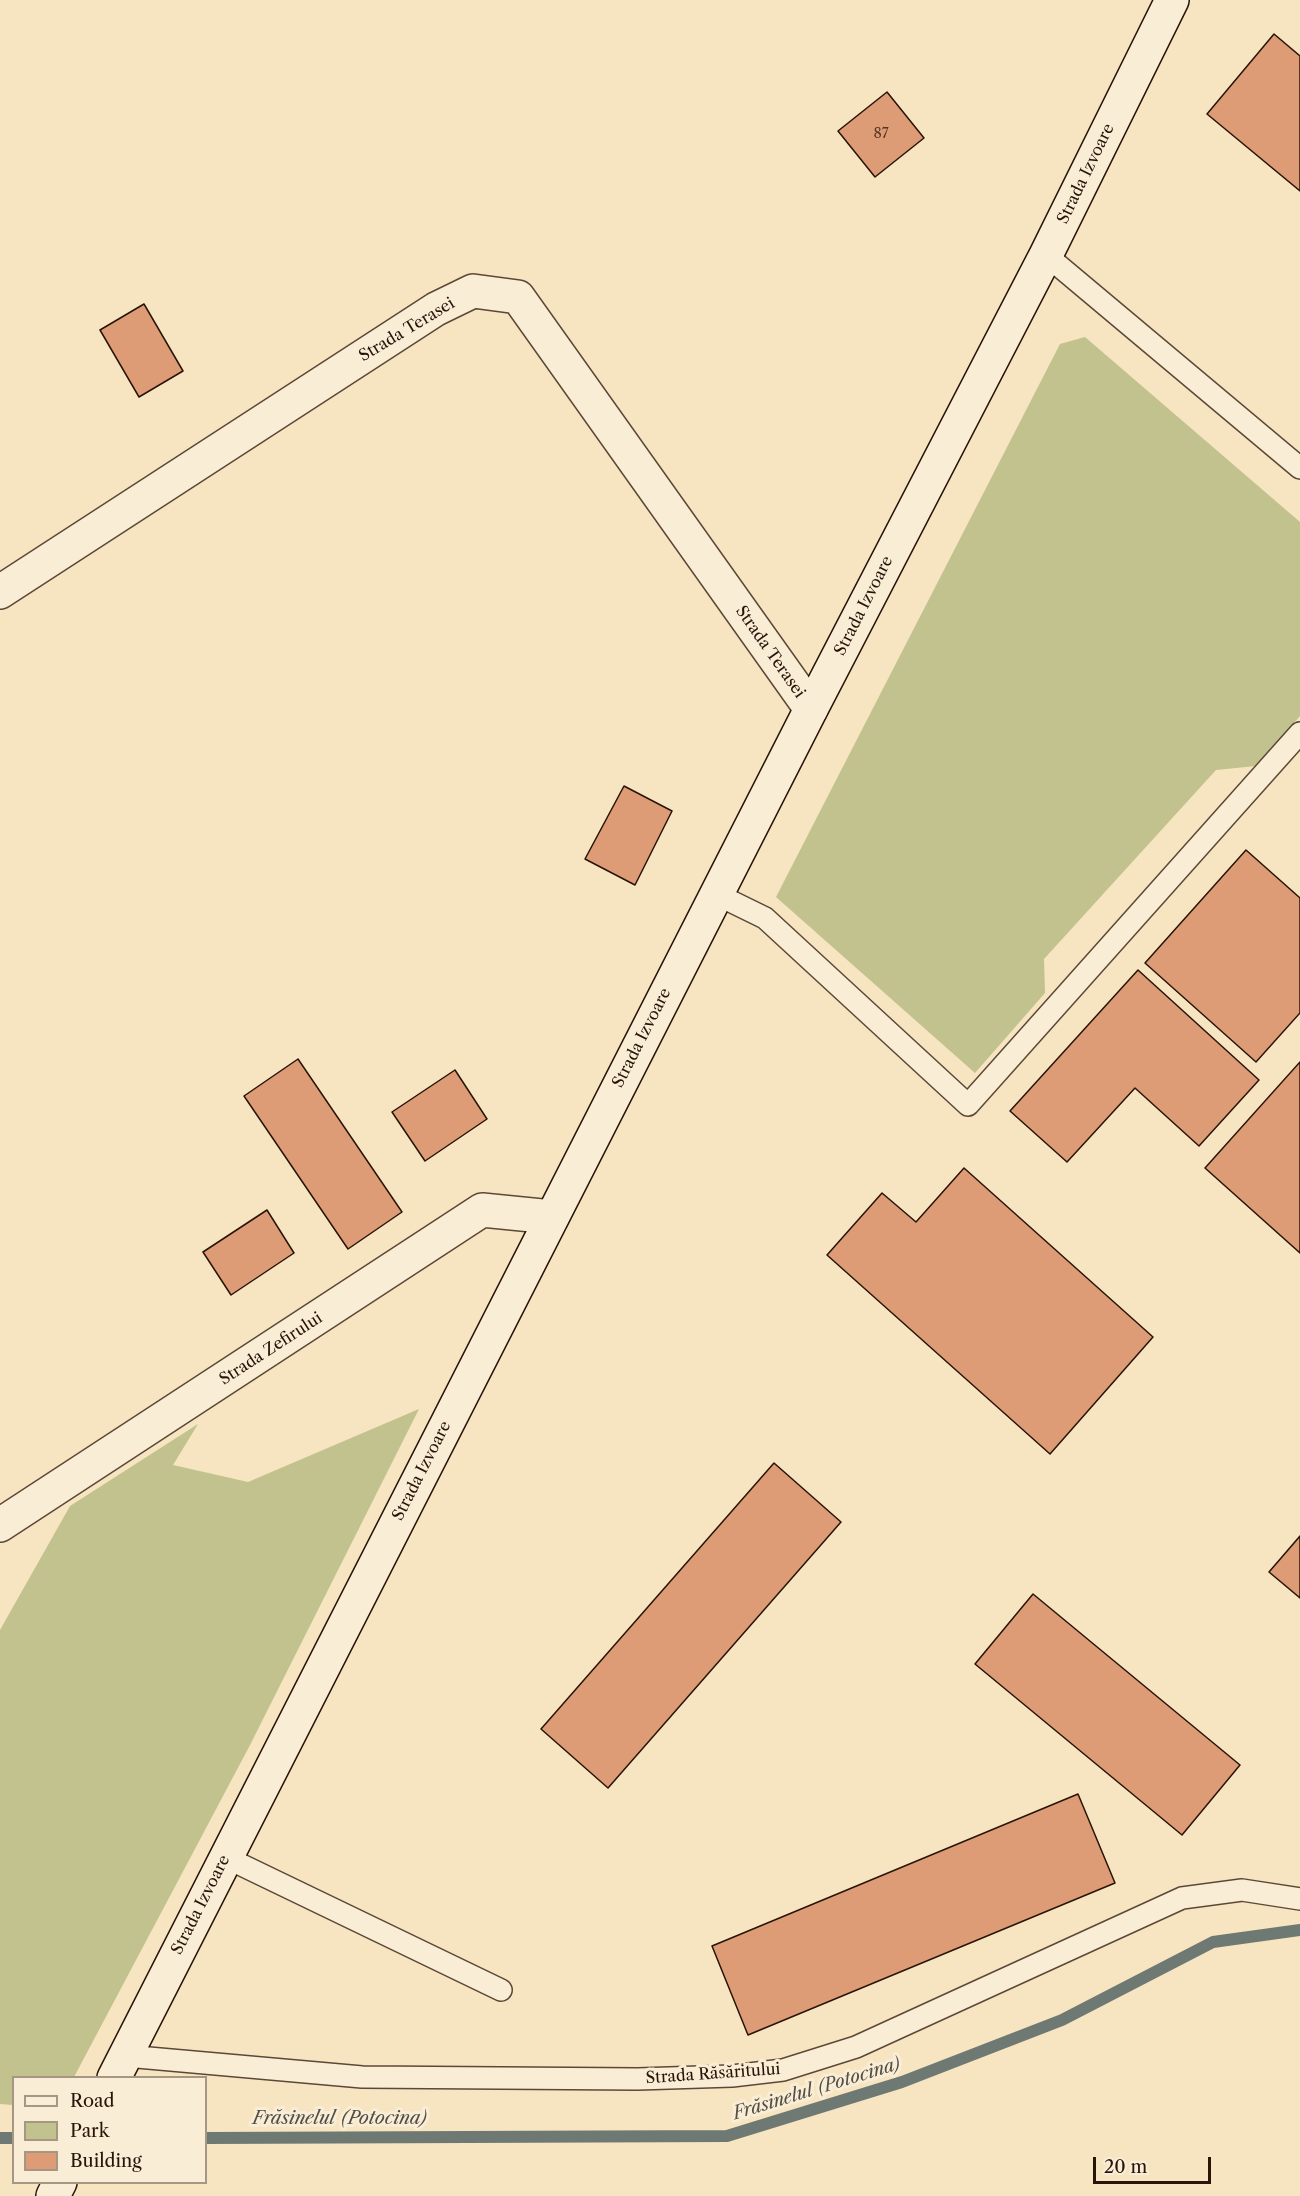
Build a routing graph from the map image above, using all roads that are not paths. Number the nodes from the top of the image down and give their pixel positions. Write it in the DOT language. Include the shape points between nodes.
graph roads {
  1 [pos="1172,0"];
  2 [pos="1046,255"];
  3 [pos="1300,468"];
  4 [pos="0,592"];
  5 [pos="811,709"];
  6 [pos="1300,733"];
  7 [pos="716,894"];
  8 [pos="552,1217"];
  9 [pos="0,1525"];
  10 [pos="225,1857"];
  11 [pos="1300,1899"];
  12 [pos="501,1990"];
  13 [pos="120,2067"];
  1 -- 2 [label="main road, Strada Izvoare"];
  2 -- 3 [label="lane"];
  2 -- 5 [label="main road, Strada Izvoare"];
  4 -- 5 [label="main road, Strada Terasei" via="436,309 473,291 518,297"];
  5 -- 7 [label="main road, Strada Izvoare"];
  6 -- 7 [label="lane" via="968,1106 765,918"];
  7 -- 8 [label="main road, Strada Izvoare"];
  8 -- 9 [label="main road, Strada Zefirului" via="482,1210"];
  8 -- 10 [label="main road, Strada Izvoare"];
  10 -- 12 [label="lane"];
  10 -- 13 [label="main road, Strada Izvoare"];
  11 -- 13 [label="lane, Strada Răsăritului" via="1242,1890 1182,1898 856,2047 783,2070 638,2079 362,2077"];
}
